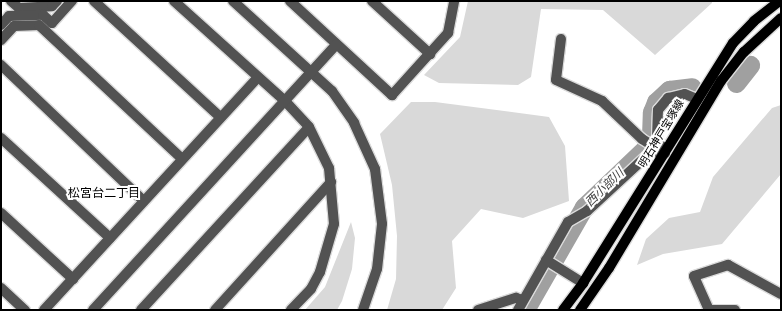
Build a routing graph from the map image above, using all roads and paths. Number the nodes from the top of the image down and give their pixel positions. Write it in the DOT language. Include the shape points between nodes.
graph roads {
  1 [pos="11,1"];
  2 [pos="57,1"];
  3 [pos="72,1"];
  4 [pos="94,1"];
  5 [pos="174,1"];
  6 [pos="233,1"];
  7 [pos="372,1"];
  8 [pos="454,1"];
  9 [pos="780,1"];
  10 [pos="293,2"];
  11 [pos="781,18"];
  12 [pos="1,25"];
  13 [pos="561,39"];
  14 [pos="1,40"];
  15 [pos="336,45"];
  16 [pos="430,54"];
  17 [pos="1,65"];
  18 [pos="310,71"];
  19 [pos="258,77"];
  20 [pos="697,99"];
  21 [pos="284,101"];
  22 [pos="220,117"];
  23 [pos="309,127"];
  24 [pos="1,138"];
  25 [pos="665,152"];
  26 [pos="182,159"];
  27 [pos="331,182"];
  28 [pos="144,201"];
  29 [pos="1,213"];
  30 [pos="110,238"];
  31 [pos="546,260"];
  32 [pos="73,279"];
  33 [pos="583,283"];
  34 [pos="1,288"];
  35 [pos="781,294"];
  36 [pos="523,300"];
  37 [pos="25,310"];
  38 [pos="44,310"];
  39 [pos="93,310"];
  40 [pos="141,310"];
  41 [pos="215,310"];
  42 [pos="291,310"];
  43 [pos="363,310"];
  44 [pos="478,310"];
  45 [pos="518,310"];
  46 [pos="563,310"];
  47 [pos="580,310"];
  48 [pos="708,310"];
  49 [pos="735,310"];
  1 -- 2 [label="street" via="19,8 52,6"];
  3 -- 12 [label="street" via="52,23 43,15 9,16"];
  4 -- 22 [label="street"];
  5 -- 19 [label="street"];
  6 -- 18 [label="street"];
  7 -- 16 [label="street"];
  8 -- 16 [label="street" via="448,33"];
  9 -- 20 [label="main road, 明石神戸宝塚線" via="754,21 733,43"];
  10 -- 15 [label="street"];
  11 -- 47 [label="main road" via="744,52 722,81 613,261"];
  13 -- 25 [label="street" via="556,80 602,101 642,139"];
  14 -- 26 [label="street" via="14,26 38,25"];
  15 -- 16 [label="street" via="392,95"];
  15 -- 18 [label="street"];
  17 -- 28 [label="street"];
  18 -- 21 [label="street"];
  18 -- 43 [label="street" via="332,91 354,123 375,169 382,224 378,269"];
  19 -- 21 [label="street"];
  19 -- 22 [label="street"];
  20 -- 25 [label="main road, 明石神戸宝塚線"];
  20 -- 25 [label="street" via="685,94 668,98 658,110 657,138"];
  21 -- 23 [label="street"];
  21 -- 39 [label="street"];
  22 -- 26 [label="street"];
  23 -- 27 [label="street" via="329,168"];
  23 -- 40 [label="street"];
  24 -- 30 [label="street"];
  25 -- 31 [label="street" via="651,152 587,212 568,222"];
  25 -- 33 [label="main road, 明石神戸宝塚線"];
  26 -- 28 [label="street"];
  27 -- 41 [label="street"];
  27 -- 42 [label="street" via="334,224 326,256 311,289"];
  28 -- 30 [label="street"];
  29 -- 32 [label="street"];
  30 -- 32 [label="street"];
  31 -- 33 [label="street"];
  31 -- 36 [label="street"];
  32 -- 38 [label="street"];
  33 -- 46 [label="main road, 明石神戸宝塚線"];
  34 -- 37 [label="street"];
  35 -- 48 [label="street" via="728,265 694,276"];
  36 -- 44 [label="street" via="516,298"];
  36 -- 45 [label="street"];
  48 -- 49 [label="street"];
}
